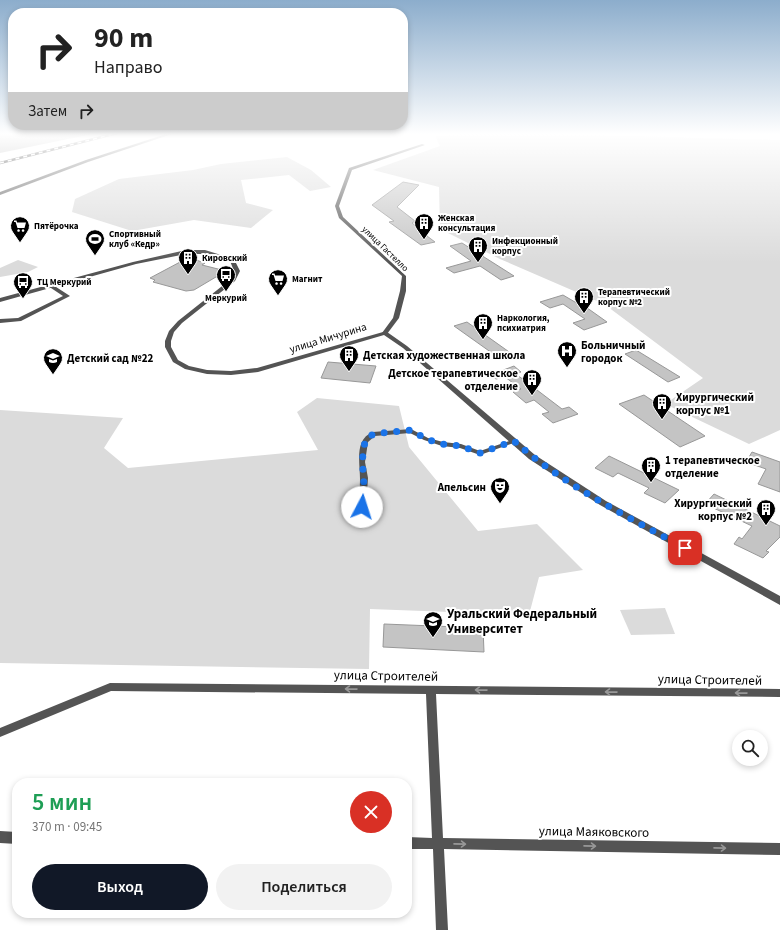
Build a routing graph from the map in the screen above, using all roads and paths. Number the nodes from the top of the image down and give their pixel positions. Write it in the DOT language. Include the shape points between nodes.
graph roads {
  1 [pos="46,176"];
  2 [pos="347,176"];
  3 [pos="0,194"];
  4 [pos="53,287"];
  5 [pos="0,300"];
  6 [pos="0,321"];
  7 [pos="385,333"];
  8 [pos="514,441"];
  9 [pos="362,507"];
  10 [pos="780,601"];
  11 [pos="430,690"];
  12 [pos="780,693"];
  13 [pos="0,733"];
  14 [pos="0,837"];
  15 [pos="12,838"];
  16 [pos="412,844"];
  17 [pos="438,844"];
  18 [pos="780,849"];
  19 [pos="442,930"];
  1 -- 3 [label="street"];
  2 -- 7 [label="street, улица Гастелло" via="337,206 341,217 404,276 396,318"];
  4 -- 5 [label="street, улица Мичурина"];
  4 -- 6 [label="street" via="67,296 19,320"];
  4 -- 7 [label="street, улица Мичурина" via="135,263 186,252 205,252 232,260 237,271 233,280 180,322 171,332 168,341 170,353 175,361 188,368 207,372 231,373 277,366"];
  7 -- 8 [label="street, улица Мичурина" via="405,347"];
  8 -- 9 [label="street" via="480,453 461,446 437,442 411,430 373,434 365,441 362,462"];
  8 -- 10 [label="street, улица Мичурина" via="532,457 603,503"];
  12 -- 11 [label="street, улица Строителей, one-way"];
  11 -- 13 [label="street, улица Строителей, one-way" via="110,687"];
  11 -- 17 [label="street"];
  14 -- 15 [label="street"];
  16 -- 17 [label="street, улица Маяковского"];
  17 -- 18 [label="street, улица Маяковского, one-way"];
  17 -- 19 [label="street"];
}
